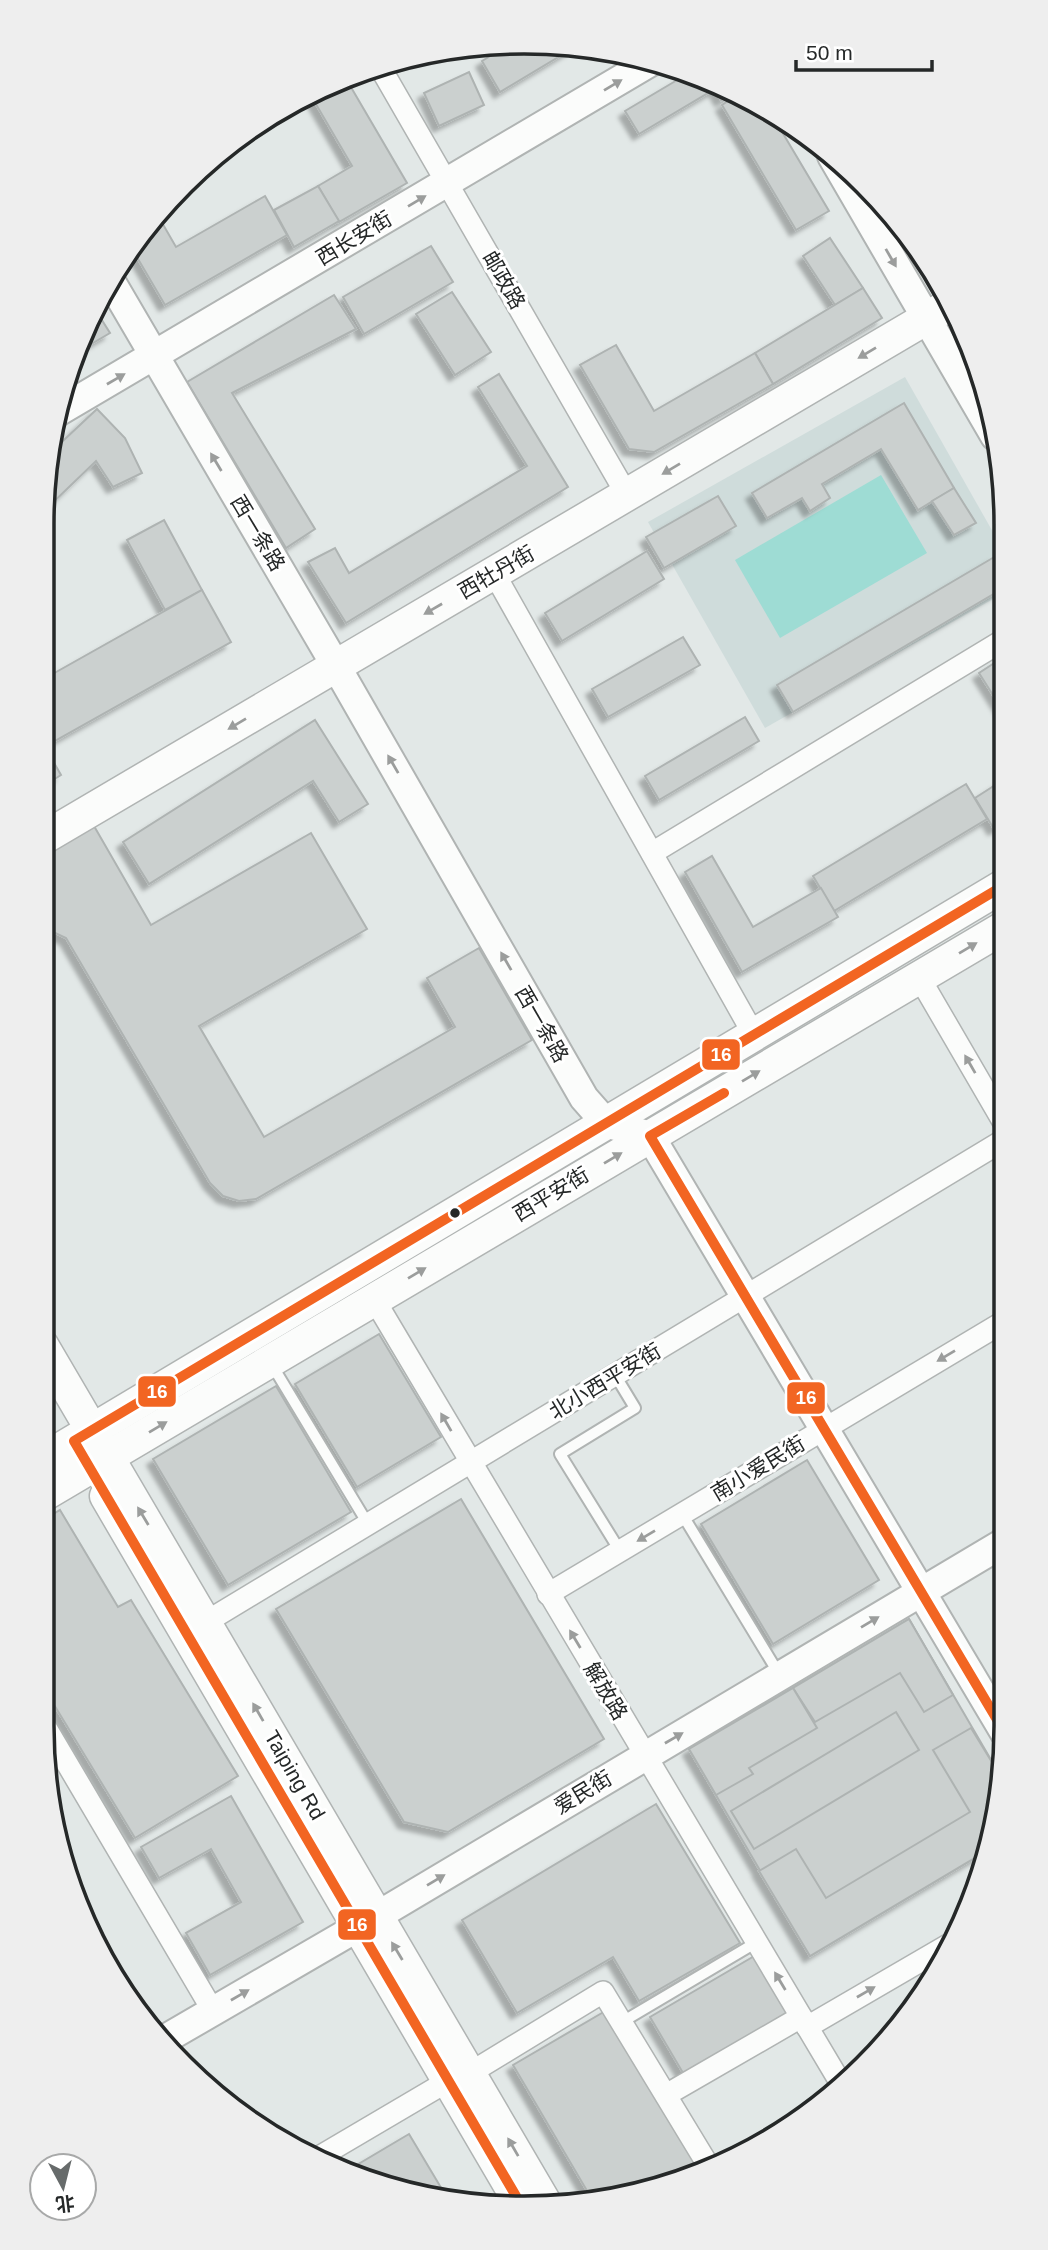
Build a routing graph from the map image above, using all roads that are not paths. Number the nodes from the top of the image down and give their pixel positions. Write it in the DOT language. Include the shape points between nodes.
graph roads {
  1 [pos="639,68"];
  2 [pos="385,75"];
  3 [pos="448,182"];
  4 [pos="857,193"];
  5 [pos="116,291"];
  6 [pos="937,312"];
  7 [pos="154,356"];
  8 [pos="976,395"];
  9 [pos="69,406"];
  10 [pos="627,495"];
  11 [pos="494,573"];
  12 [pos="994,646"];
  13 [pos="336,666"];
  14 [pos="54,832"];
  15 [pos="652,853"];
  16 [pos="994,891"];
  17 [pos="994,933"];
  18 [pos="919,977"];
  19 [pos="754,1035"];
  20 [pos="994,1106"];
  21 [pos="606,1123"];
  22 [pos="650,1136"];
  23 [pos="994,1146"];
  24 [pos="747,1295"];
  25 [pos="374,1299"];
  26 [pos="994,1328"];
  27 [pos="269,1361"];
  28 [pos="54,1370"];
  29 [pos="615,1375"];
  30 [pos="54,1401"];
  31 [pos="825,1428"];
  32 [pos="93,1451"];
  33 [pos="54,1458"];
  34 [pos="470,1463"];
  35 [pos="54,1485"];
  36 [pos="682,1514"];
  37 [pos="368,1524"];
  38 [pos="994,1548"];
  39 [pos="620,1551"];
  40 [pos="921,1591"];
  41 [pos="548,1594"];
  42 [pos="206,1622"];
  43 [pos="780,1676"];
  44 [pos="994,1714"];
  45 [pos="55,1742"];
  46 [pos="645,1755"];
  47 [pos="367,1921"];
  48 [pos="757,1942"];
  49 [pos="936,1951"];
  50 [pos="213,2011"];
  51 [pos="622,2022"];
  52 [pos="804,2022"];
  53 [pos="171,2036"];
  54 [pos="837,2076"];
  55 [pos="459,2077"];
  56 [pos="666,2095"];
  57 [pos="327,2152"];
  58 [pos="705,2160"];
  59 [pos="540,2195"];
  60 [pos="517,2196"];
  3 -- 1 [label="street, 西长安街, one-way"];
  2 -- 3 [label="street, 邮政路"];
  7 -- 3 [label="street, 西长安街, one-way"];
  3 -- 10 [label="street, 邮政路"];
  4 -- 6 [label="street, one-way"];
  5 -- 7 [label="street, 西一条路"];
  6 -- 8 [label="street"];
  6 -- 10 [label="main road, 西牡丹街, one-way"];
  9 -- 7 [label="street, 西长安街, one-way"];
  13 -- 7 [label="street, 西一条路, one-way"];
  10 -- 11 [label="main road, 西牡丹街"];
  11 -- 13 [label="main road, 西牡丹街, one-way"];
  11 -- 15 [label="street"];
  12 -- 15 [label="street"];
  13 -- 14 [label="main road, 西牡丹街, one-way"];
  21 -- 13 [label="street, 西一条路, one-way" via="584,1098"];
  15 -- 19 [label="street"];
  16 -- 19 [label="main road, 西平安街"];
  18 -- 17 [label="main road, 西平安街, one-way"];
  20 -- 18 [label="street, one-way"];
  22 -- 18 [label="main road, 西平安街, one-way"];
  19 -- 21 [label="main road, 西平安街"];
  21 -- 22 [label="street"];
  21 -- 32 [label="main road, 西平安街"];
  22 -- 24 [label="street"];
  25 -- 22 [label="main road, 西平安街, one-way"];
  23 -- 24 [label="street, 北小西平安街"];
  24 -- 29 [label="street, 北小西平安街"];
  24 -- 31 [label="street"];
  25 -- 27 [label="main road, 西平安街"];
  34 -- 25 [label="street, 解放路, one-way"];
  26 -- 31 [label="street, 南小爱民街, one-way"];
  32 -- 27 [label="main road, 西平安街, one-way"];
  27 -- 37 [label="lane"];
  28 -- 32 [label="main road, Taiping Rd"];
  29 -- 34 [label="street, 北小西平安街"];
  29 -- 39 [label="lane" via="635,1408 560,1454"];
  30 -- 32 [label="main road, Taiping Rd"];
  31 -- 36 [label="street, 南小爱民街"];
  31 -- 40 [label="street"];
  32 -- 33 [label="main road"];
  32 -- 35 [label="main road"];
  42 -- 32 [label="main road, Taiping Rd, one-way"];
  32 -- 47 [label="main road, Taiping Rd"];
  34 -- 37 [label="street, 北小西平安街"];
  34 -- 41 [label="street, 解放路"];
  36 -- 39 [label="street, 南小爱民街, one-way"];
  36 -- 43 [label="lane"];
  37 -- 42 [label="street, 北小西平安街"];
  38 -- 40 [label="street, 爱民街"];
  39 -- 41 [label="street, 南小爱民街"];
  43 -- 40 [label="street, 爱民街, one-way"];
  40 -- 44 [label="street"];
  46 -- 41 [label="street, 解放路, one-way"];
  47 -- 42 [label="main road, Taiping Rd, one-way"];
  46 -- 43 [label="street, 爱民街, one-way"];
  45 -- 50 [label="street"];
  47 -- 46 [label="street, 爱民街, one-way"];
  46 -- 48 [label="street, 解放路"];
  50 -- 47 [label="street, 爱民街, one-way"];
  47 -- 55 [label="main road, Taiping Rd"];
  48 -- 51 [label="lane"];
  52 -- 48 [label="street, 解放路, one-way"];
  52 -- 49 [label="street, one-way"];
  50 -- 53 [label="street, 爱民街"];
  51 -- 55 [label="street" via="603,1992"];
  51 -- 56 [label="street"];
  52 -- 54 [label="street, 解放路"];
  52 -- 56 [label="street"];
  55 -- 57 [label="street"];
  59 -- 55 [label="main road, Taiping Rd, one-way"];
  55 -- 60 [label="main road, Taiping Rd"];
  56 -- 58 [label="street"];
}
